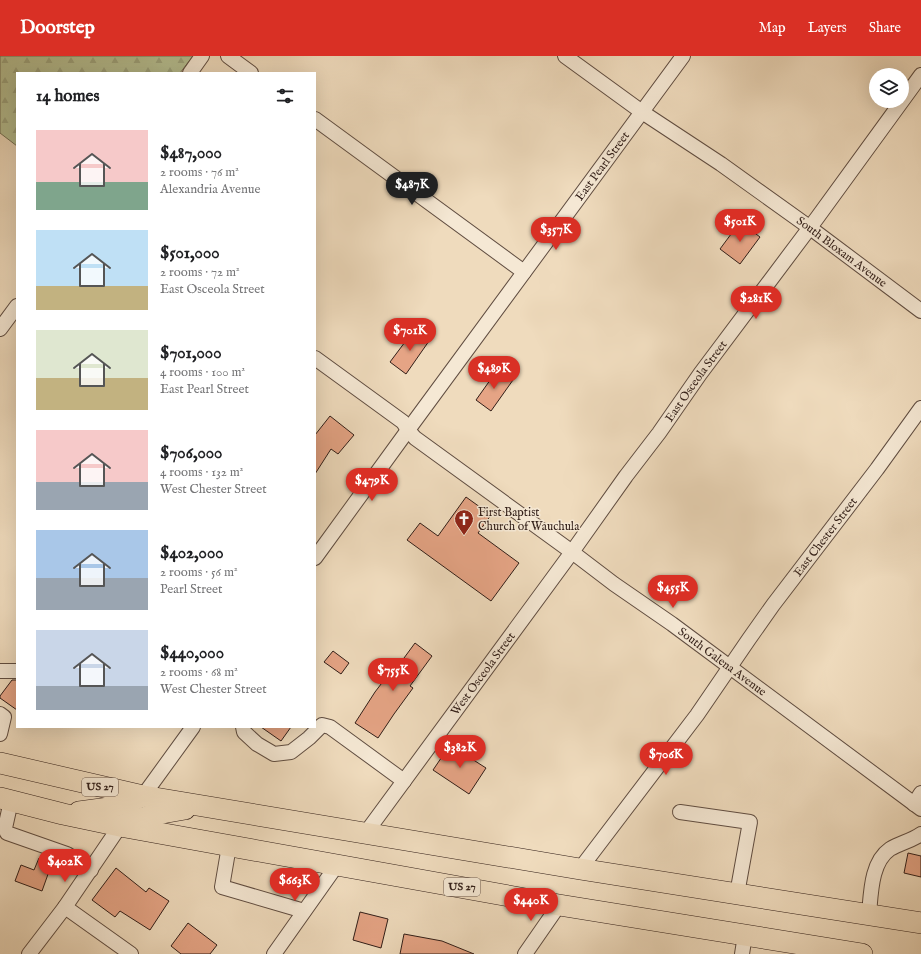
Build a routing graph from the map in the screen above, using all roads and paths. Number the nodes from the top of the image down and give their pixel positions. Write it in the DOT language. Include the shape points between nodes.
graph roads {
  1 [pos="202,56"];
  2 [pos="228,56"];
  3 [pos="565,56"];
  4 [pos="683,56"];
  5 [pos="191,72"];
  6 [pos="251,72"];
  7 [pos="921,75"];
  8 [pos="642,112"];
  9 [pos="316,120"];
  10 [pos="809,227"];
  11 [pos="524,272"];
  12 [pos="16,307"];
  13 [pos="921,312"];
  14 [pos="0,329"];
  15 [pos="316,359"];
  16 [pos="921,408"];
  17 [pos="408,430"];
  18 [pos="572,552"];
  19 [pos="316,557"];
  20 [pos="730,667"];
  21 [pos="0,671"];
  22 [pos="16,671"];
  23 [pos="0,714"];
  24 [pos="192,728"];
  25 [pos="243,728"];
  26 [pos="0,734"];
  27 [pos="0,763"];
  28 [pos="404,781"];
  29 [pos="143,796"];
  30 [pos="6,800"];
  31 [pos="919,802"];
  32 [pos="202,806"];
  33 [pos="680,812"];
  34 [pos="63,814"];
  35 [pos="120,826"];
  36 [pos="365,834"];
  37 [pos="921,834"];
  38 [pos="229,846"];
  39 [pos="337,865"];
  40 [pos="580,869"];
  41 [pos="91,870"];
  42 [pos="737,894"];
  43 [pos="559,905"];
  44 [pos="65,907"];
  45 [pos="304,911"];
  46 [pos="868,914"];
  47 [pos="921,922"];
  48 [pos="744,945"];
  49 [pos="29,954"];
  50 [pos="131,954"];
  51 [pos="274,954"];
  52 [pos="526,954"];
  53 [pos="862,954"];
  1 -- 5 [label="street"];
  2 -- 6 [label="street"];
  3 -- 8 [label="street, South Bloxam Avenue"];
  4 -- 8 [label="street, East Pearl Street"];
  7 -- 10 [label="street, East Osceola Street"];
  8 -- 10 [label="street, South Bloxam Avenue"];
  8 -- 11 [label="street, East Pearl Street"];
  9 -- 11 [label="street"];
  10 -- 13 [label="street, South Bloxam Avenue"];
  10 -- 18 [label="street, East Osceola Street"];
  11 -- 17 [label="street, East Pearl Street"];
  12 -- 14 [label="street"];
  15 -- 17 [label="street, South Galena Avenue" via="403,422"];
  16 -- 20 [label="street, East Chester Street" via="773,605"];
  17 -- 18 [label="street, South Galena Avenue" via="414,438"];
  17 -- 19 [label="street, East Pearl Street"];
  18 -- 20 [label="street, South Galena Avenue"];
  18 -- 28 [label="street, West Osceola Street"];
  20 -- 31 [label="street, South Galena Avenue"];
  20 -- 40 [label="street, East Chester Street" via="697,715"];
  21 -- 22 [label="street"];
  23 -- 26 [label="street" via="4,717"];
  24 -- 29 [label="street"];
  25 -- 28 [label="street" via="244,732 257,744 274,754 291,752 322,725 330,727"];
  27 -- 29 [label="highway, US 27"];
  28 -- 36 [label="street, West Osceola Street"];
  29 -- 32 [label="highway, US 27"];
  29 -- 34 [label="highway" via="109,808"];
  30 -- 34 [label="highway, US 27"];
  30 -- 41 [label="street" via="7,833 67,854"];
  32 -- 35 [label="highway" via="153,814"];
  32 -- 36 [label="highway, US 27"];
  33 -- 42 [label="street" via="750,822"];
  34 -- 35 [label="highway, US 27"];
  35 -- 38 [label="highway, US 27"];
  35 -- 41 [label="street"];
  36 -- 40 [label="highway, US 27"];
  37 -- 46 [label="street" via="891,849 881,859 876,869"];
  38 -- 39 [label="highway, US 27"];
  38 -- 45 [label="street" via="222,887"];
  39 -- 43 [label="highway, US 27"];
  39 -- 45 [label="street"];
  40 -- 42 [label="highway, US 27"];
  41 -- 44 [label="street"];
  42 -- 46 [label="highway, US 27"];
  43 -- 48 [label="highway, US 27"];
  43 -- 52 [label="street"];
  44 -- 49 [label="street"];
  44 -- 50 [label="street"];
  45 -- 51 [label="street"];
  46 -- 47 [label="highway, US 27"];
  48 -- 53 [label="highway, US 27"];
}
